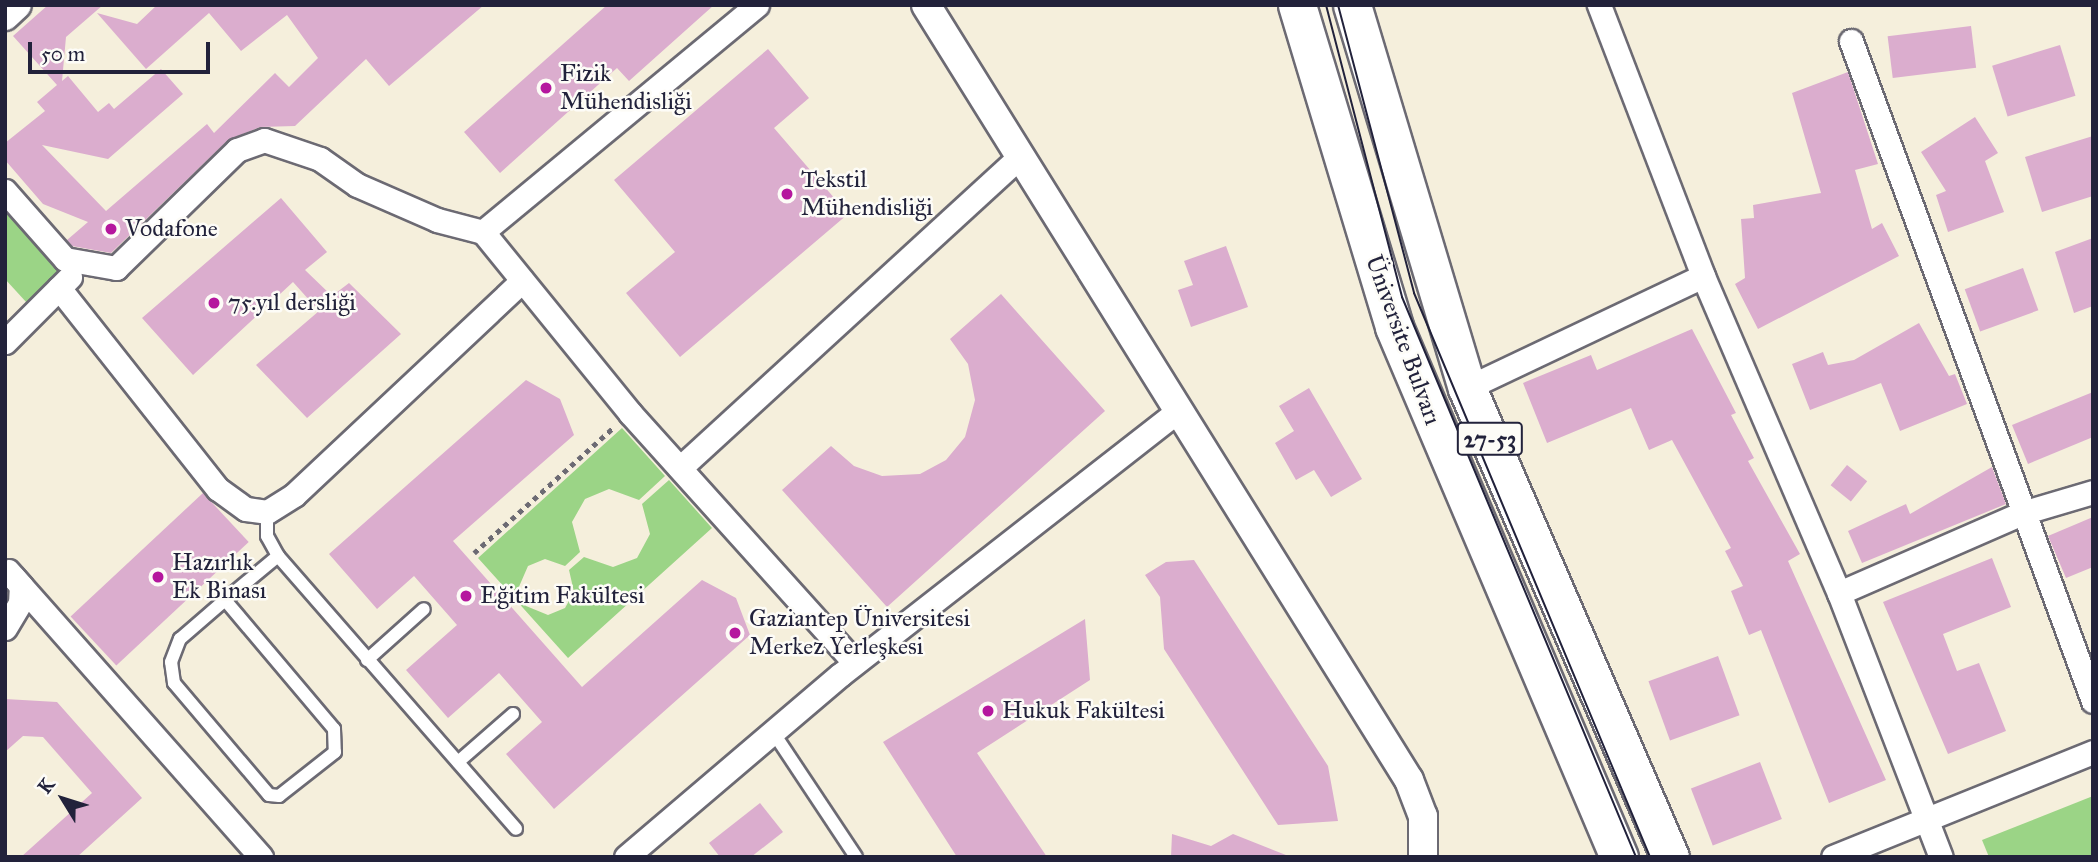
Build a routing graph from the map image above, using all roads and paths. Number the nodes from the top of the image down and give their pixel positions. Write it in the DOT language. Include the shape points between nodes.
graph roads {
  1 [pos="17,5"];
  2 [pos="757,5"];
  3 [pos="926,5"];
  4 [pos="1297,5"];
  5 [pos="1352,5"];
  6 [pos="1599,5"];
  7 [pos="5,16"];
  8 [pos="1851,41"];
  9 [pos="1020,156"];
  10 [pos="5,191"];
  11 [pos="483,232"];
  12 [pos="83,264"];
  13 [pos="1703,276"];
  14 [pos="522,281"];
  15 [pos="59,288"];
  16 [pos="5,342"];
  17 [pos="1467,388"];
  18 [pos="1179,410"];
  19 [pos="630,413"];
  20 [pos="680,468"];
  21 [pos="2093,492"];
  22 [pos="267,512"];
  23 [pos="2022,513"];
  24 [pos="474,553"];
  25 [pos="278,556"];
  26 [pos="7,570"];
  27 [pos="1839,593"];
  28 [pos="225,600"];
  29 [pos="424,609"];
  30 [pos="5,628"];
  31 [pos="367,660"];
  32 [pos="855,663"];
  33 [pos="2093,701"];
  34 [pos="513,714"];
  35 [pos="773,732"];
  36 [pos="2093,752"];
  37 [pos="458,762"];
  38 [pos="1922,817"];
  39 [pos="516,829"];
  40 [pos="261,857"];
  41 [pos="626,857"];
  42 [pos="856,857"];
  43 [pos="1423,857"];
  44 [pos="1619,857"];
  45 [pos="1670,857"];
  46 [pos="1833,857"];
  47 [pos="1941,857"];
  1 -- 7 [label="street"];
  2 -- 11 [label="street"];
  3 -- 9 [label="street"];
  4 -- 44 [label="main road, Üniversite Bulvarı" via="1394,327"];
  5 -- 17 [label="main road, Üniversite Bulvarı / 27-53"];
  6 -- 13 [label="street"];
  8 -- 23 [label="street"];
  9 -- 18 [label="street"];
  9 -- 20 [label="street"];
  10 -- 12 [label="street" via="65,259"];
  11 -- 12 [label="street" via="438,220 358,185 320,159 264,140 237,150 116,268"];
  11 -- 14 [label="street"];
  12 -- 15 [label="street"];
  13 -- 17 [label="street"];
  13 -- 27 [label="street"];
  14 -- 19 [label="street"];
  14 -- 22 [label="street" via="295,495"];
  15 -- 16 [label="street"];
  15 -- 22 [label="street" via="218,489 246,509"];
  17 -- 45 [label="main road, Üniversite Bulvarı / 27-53"];
  18 -- 32 [label="street"];
  18 -- 43 [label="street" via="1409,780 1423,816"];
  19 -- 20 [label="street"];
  19 -- 24 [label="path"];
  20 -- 32 [label="street"];
  21 -- 23 [label="street"];
  22 -- 25 [label="lane" via="267,536"];
  23 -- 27 [label="street"];
  23 -- 33 [label="street"];
  25 -- 28 [label="lane"];
  25 -- 31 [label="lane"];
  26 -- 30 [label="street" via="21,586"];
  26 -- 40 [label="street"];
  27 -- 38 [label="street"];
  28 -- 28 [label="lane" via="180,639 171,663 174,683 269,794 279,796 335,752 334,729"];
  29 -- 31 [label="lane"];
  31 -- 37 [label="lane"];
  32 -- 35 [label="street"];
  34 -- 37 [label="lane"];
  35 -- 41 [label="street"];
  35 -- 42 [label="lane"];
  36 -- 38 [label="street"];
  37 -- 39 [label="lane"];
  38 -- 46 [label="street"];
  38 -- 47 [label="street"];
}
